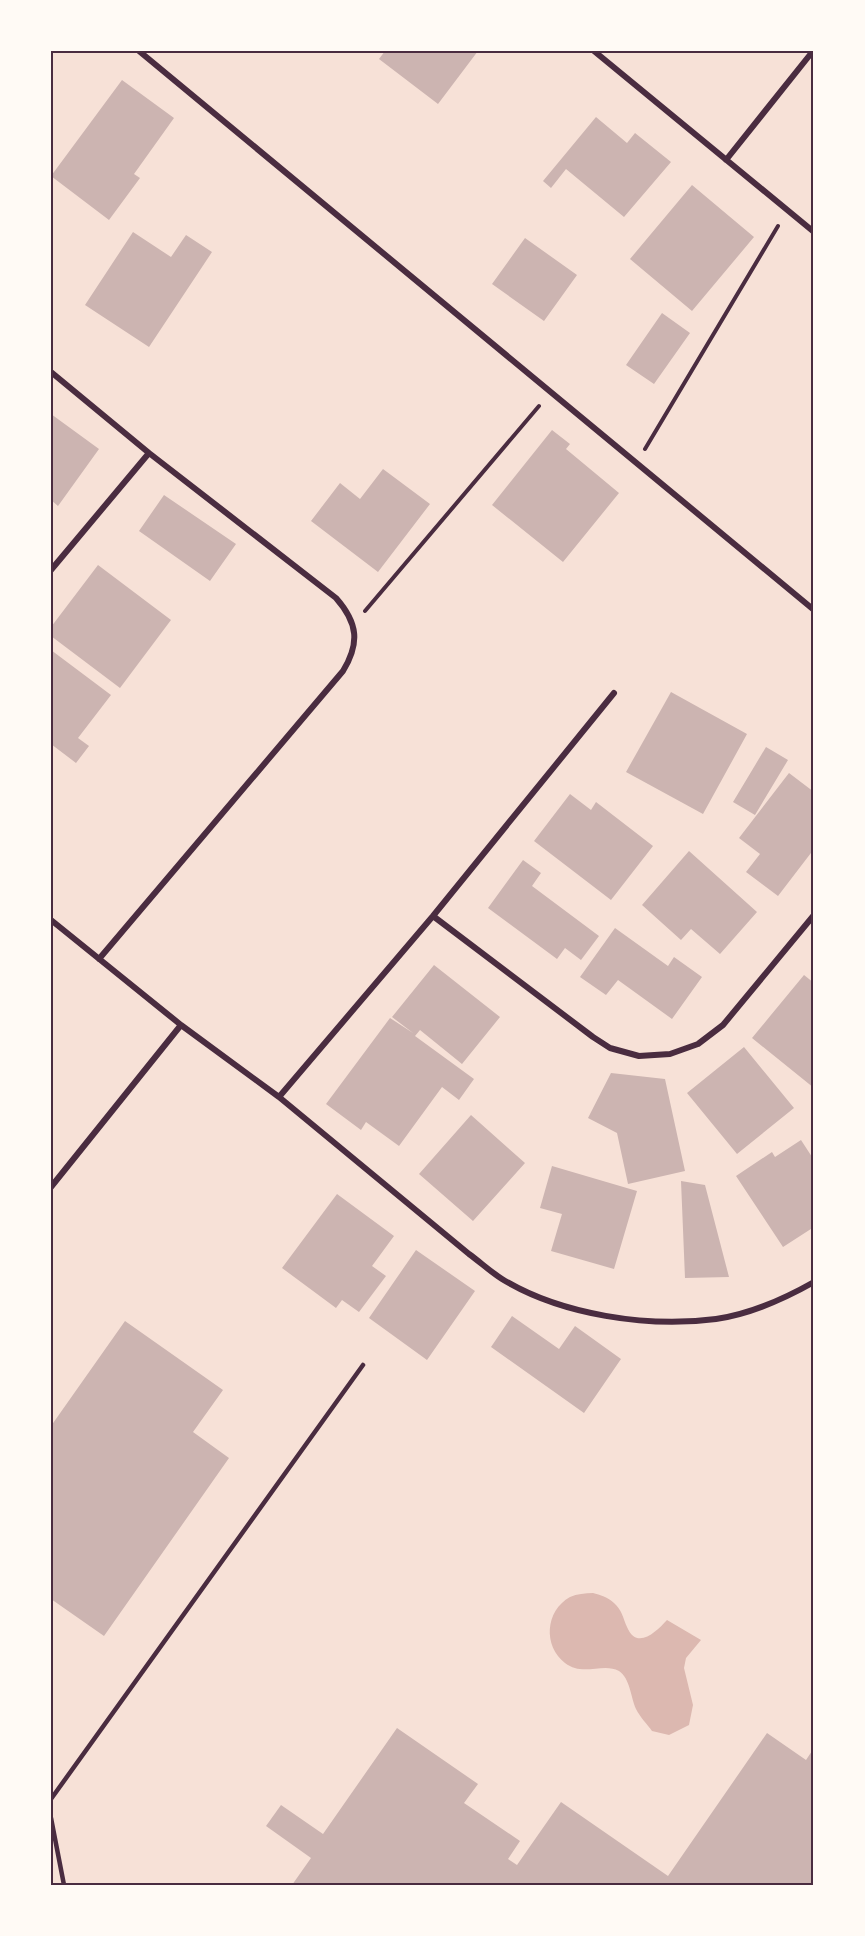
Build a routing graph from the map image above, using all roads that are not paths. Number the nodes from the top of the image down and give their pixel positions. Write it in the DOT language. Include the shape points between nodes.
graph roads {
  1 [pos="138,51"];
  2 [pos="594,51"];
  3 [pos="813,51"];
  4 [pos="726,160"];
  5 [pos="814,232"];
  6 [pos="51,372"];
  7 [pos="149,453"];
  8 [pos="51,570"];
  9 [pos="814,610"];
  10 [pos="614,693"];
  11 [pos="814,915"];
  12 [pos="433,916"];
  13 [pos="51,920"];
  14 [pos="99,959"];
  15 [pos="182,1024"];
  16 [pos="279,1096"];
  17 [pos="51,1187"];
  18 [pos="814,1282"];
  19 [pos="363,1365"];
  20 [pos="51,1799"];
  21 [pos="51,1818"];
  22 [pos="64,1885"];
  1 -- 9 [label="street"];
  2 -- 4 [label="street"];
  3 -- 4 [label="street"];
  4 -- 5 [label="street"];
  6 -- 7 [label="street"];
  7 -- 8 [label="street"];
  7 -- 14 [label="street" via="336,598 347,610 355,641 343,671"];
  10 -- 12 [label="street"];
  11 -- 12 [label="street" via="723,1025 698,1044 653,1056 610,1048"];
  12 -- 16 [label="street"];
  13 -- 14 [label="street"];
  14 -- 15 [label="street"];
  15 -- 16 [label="street"];
  15 -- 17 [label="street"];
  16 -- 18 [label="street" via="469,1254 502,1279 536,1296 581,1310 665,1322 717,1319 754,1310"];
  19 -- 20 [label="lane"];
  21 -- 22 [label="lane"];
}
